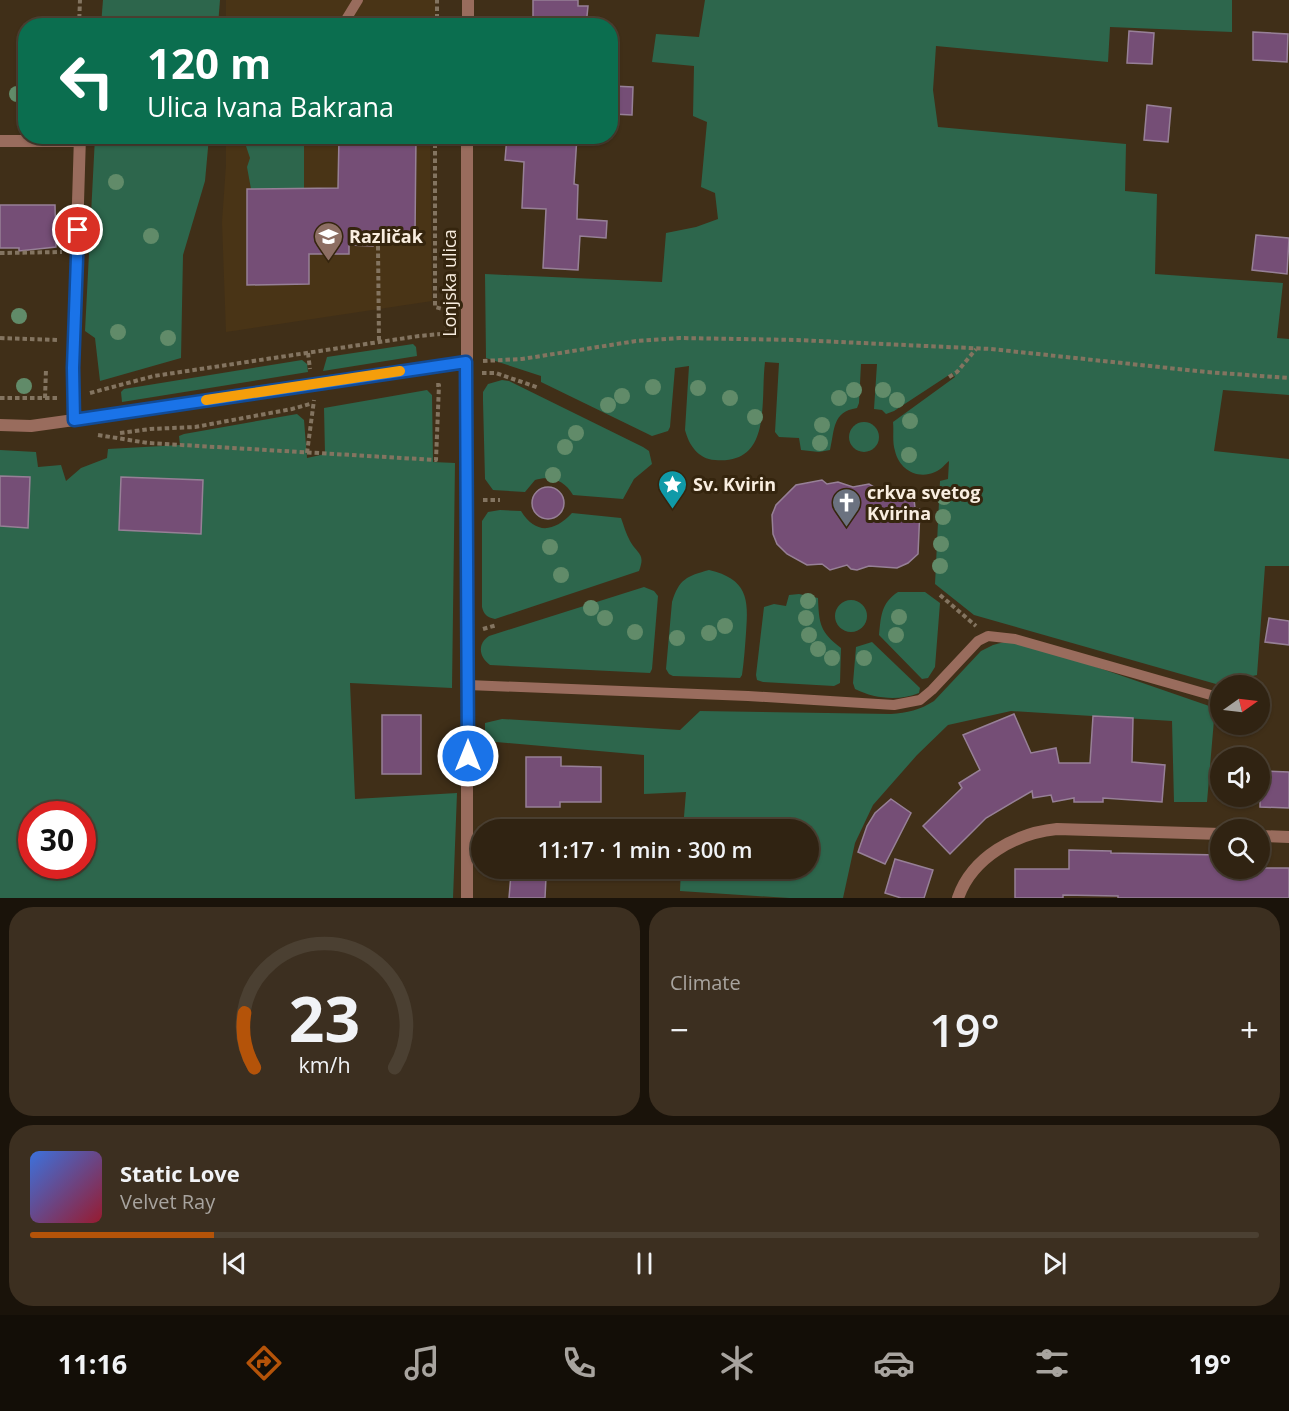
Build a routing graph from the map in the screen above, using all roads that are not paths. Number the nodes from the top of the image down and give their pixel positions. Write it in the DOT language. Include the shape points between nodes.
graph roads {
  1 [pos="358,0"];
  2 [pos="468,0"];
  3 [pos="347,18"];
  4 [pos="468,18"];
  5 [pos="0,141"];
  6 [pos="18,141"];
  7 [pos="80,144"];
  8 [pos="468,144"];
  9 [pos="466,368"];
  10 [pos="74,420"];
  11 [pos="0,425"];
  12 [pos="468,685"];
  13 [pos="1210,695"];
  14 [pos="1210,834"];
  15 [pos="1270,836"];
  16 [pos="1289,837"];
  17 [pos="467,898"];
  18 [pos="958,898"];
  1 -- 3 [label="lane"];
  2 -- 4 [label="street"];
  5 -- 6 [label="street"];
  7 -- 10 [label="street"];
  8 -- 9 [label="street, Lonjska ulica"];
  9 -- 10 [label="street"];
  9 -- 12 [label="street, Lonjska ulica"];
  10 -- 11 [label="street" via="31,426"];
  12 -- 13 [label="lane" via="894,705 920,700 988,636 1015,639"];
  12 -- 17 [label="street, Lonjska ulica"];
  14 -- 18 [label="street" via="1057,829 1026,835 980,864"];
  15 -- 16 [label="street"];
}
